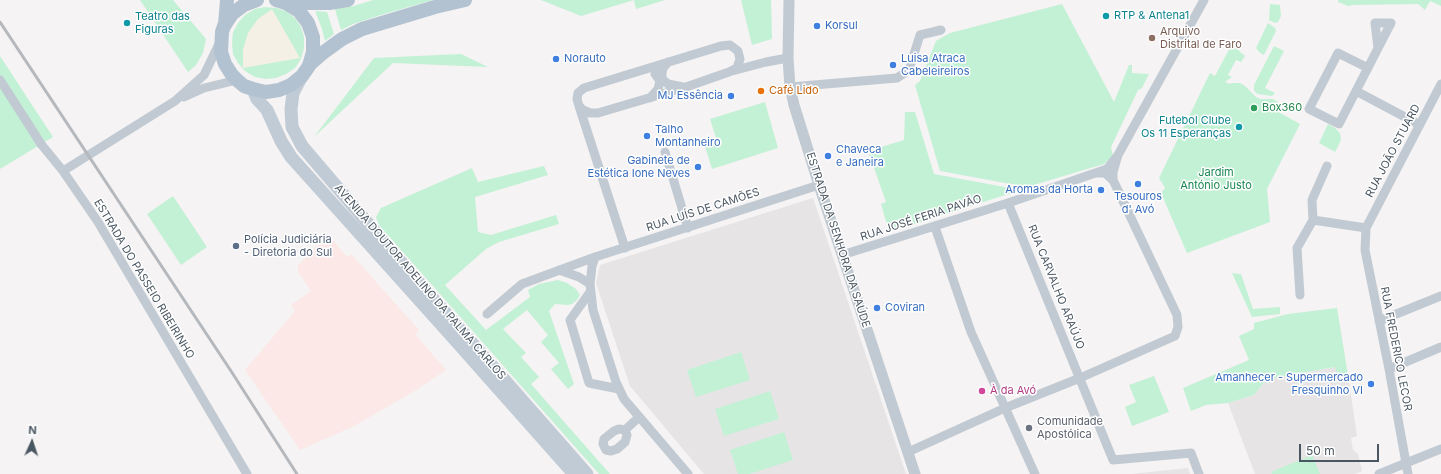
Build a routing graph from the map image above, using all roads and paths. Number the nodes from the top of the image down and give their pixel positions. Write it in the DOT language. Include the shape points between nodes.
graph roads {
  1 [pos="227,0"];
  2 [pos="257,0"];
  3 [pos="348,0"];
  4 [pos="465,0"];
  5 [pos="789,0"];
  6 [pos="280,1"];
  7 [pos="1201,2"];
  8 [pos="439,3"];
  9 [pos="941,30"];
  10 [pos="223,33"];
  11 [pos="1378,48"];
  12 [pos="788,58"];
  13 [pos="668,62"];
  14 [pos="1368,68"];
  15 [pos="644,70"];
  16 [pos="305,71"];
  17 [pos="729,72"];
  18 [pos="0,80"];
  19 [pos="237,80"];
  20 [pos="686,87"];
  21 [pos="790,87"];
  22 [pos="1440,87"];
  23 [pos="253,90"];
  24 [pos="1356,91"];
  25 [pos="650,98"];
  26 [pos="175,101"];
  27 [pos="579,106"];
  28 [pos="598,113"];
  29 [pos="1420,125"];
  30 [pos="586,128"];
  31 [pos="665,152"];
  32 [pos="1118,155"];
  33 [pos="1327,166"];
  34 [pos="63,171"];
  35 [pos="1091,174"];
  36 [pos="1113,180"];
  37 [pos="819,185"];
  38 [pos="1008,203"];
  39 [pos="1313,220"];
  40 [pos="934,226"];
  41 [pos="688,228"];
  42 [pos="1366,228"];
  43 [pos="625,248"];
  44 [pos="842,255"];
  45 [pos="595,257"];
  46 [pos="559,270"];
  47 [pos="590,288"];
  48 [pos="1300,295"];
  49 [pos="1441,296"];
  50 [pos="487,314"];
  51 [pos="1379,321"];
  52 [pos="1441,347"];
  53 [pos="1389,369"];
  54 [pos="1080,378"];
  55 [pos="619,389"];
  56 [pos="1004,408"];
  57 [pos="639,417"];
  58 [pos="625,430"];
  59 [pos="1441,449"];
  60 [pos="908,452"];
  61 [pos="1406,463"];
  62 [pos="247,474"];
  63 [pos="574,474"];
  64 [pos="587,474"];
  65 [pos="688,474"];
  66 [pos="915,474"];
  67 [pos="1035,474"];
  68 [pos="1199,474"];
  69 [pos="1379,474"];
  70 [pos="1408,474"];
  1 -- 10 [label="main road"];
  2 -- 10 [label="main road" via="232,14"];
  3 -- 6 [label="main road" via="330,3"];
  4 -- 8 [label="main road"];
  5 -- 12 [label="street, ESTRADA DA SENHORA DA SAÚDE"];
  6 -- 16 [label="main road" via="299,11 308,23 313,37 313,52"];
  7 -- 32 [label="street"];
  8 -- 16 [label="main road" via="342,38"];
  9 -- 21 [label="street" via="920,35 909,70 897,78"];
  10 -- 19 [label="main road" via="221,52 225,64"];
  10 -- 26 [label="street" via="204,75"];
  11 -- 14 [label="street"];
  12 -- 17 [label="street"];
  12 -- 21 [label="street, ESTRADA DA SENHORA DA SAÚDE"];
  13 -- 15 [label="street"];
  13 -- 17 [label="street" via="730,45 738,51 740,59 737,68"];
  13 -- 20 [label="street" via="663,68 662,79 668,84"];
  14 -- 24 [label="street"];
  14 -- 24 [label="street" via="1338,53 1309,109 1339,124"];
  15 -- 25 [label="street" via="652,71 660,81 658,89"];
  15 -- 27 [label="street" via="584,88 578,93"];
  16 -- 23 [label="main road" via="291,85 279,90"];
  16 -- 64 [label="main road, AVENIDA DOUTOR ADELINO DA PALMA CARLOS" via="293,93 291,109 292,126 302,146"];
  17 -- 20 [label="street"];
  18 -- 34 [label="street, ESTRADA DO PASSEIO RIBEIRINHO" via="41,144"];
  19 -- 23 [label="main road"];
  19 -- 26 [label="street" via="204,88"];
  20 -- 25 [label="street"];
  21 -- 37 [label="street, ESTRADA DA SENHORA DA SAÚDE"];
  22 -- 29 [label="street, RUA JOÃO STUARD"];
  23 -- 63 [label="main road, AVENIDA DOUTOR ADELINO DA PALMA CARLOS" via="267,110 280,141 291,157"];
  24 -- 29 [label="street"];
  25 -- 28 [label="street"];
  26 -- 34 [label="street"];
  27 -- 28 [label="street" via="590,113"];
  27 -- 30 [label="street"];
  28 -- 30 [label="street" via="587,121"];
  29 -- 42 [label="street, RUA JOÃO STUARD"];
  30 -- 43 [label="street"];
  31 -- 41 [label="street"];
  32 -- 35 [label="street" via="1107,169"];
  32 -- 36 [label="street"];
  33 -- 39 [label="street" via="1312,200"];
  34 -- 62 [label="street, ESTRADA DO PASSEIO RIBEIRINHO" via="98,222"];
  35 -- 36 [label="street" via="1105,173"];
  35 -- 38 [label="street"];
  36 -- 54 [label="street" via="1177,315 1178,327 1175,336"];
  37 -- 41 [label="street, RUA LUÍS DE CAMÕES"];
  37 -- 44 [label="street, ESTRADA DA SENHORA DA SAÚDE"];
  38 -- 40 [label="street, RUA JOSÉ FERIA PAVÃO"];
  38 -- 54 [label="street, RUA CARVALHO ARAÚJO"];
  39 -- 42 [label="street"];
  39 -- 48 [label="street" via="1297,248"];
  40 -- 44 [label="street, RUA JOSÉ FERIA PAVÃO"];
  40 -- 56 [label="street" via="971,332"];
  41 -- 43 [label="street, RUA LUÍS DE CAMÕES"];
  42 -- 51 [label="street, RUA FREDERICO LECOR" via="1364,250"];
  43 -- 45 [label="street, RUA LUÍS DE CAMÕES"];
  44 -- 60 [label="street, ESTRADA DA SENHORA DA SAÚDE"];
  45 -- 46 [label="street, RUA LUÍS DE CAMÕES"];
  45 -- 47 [label="street"];
  46 -- 47 [label="street" via="579,276"];
  46 -- 50 [label="street, RUA LUÍS DE CAMÕES" via="522,284"];
  47 -- 55 [label="street" via="593,310"];
  47 -- 55 [label="street" via="570,320 589,383"];
  49 -- 51 [label="street"];
  51 -- 53 [label="street, RUA FREDERICO LECOR"];
  52 -- 53 [label="street"];
  53 -- 61 [label="street, RUA FREDERICO LECOR"];
  54 -- 56 [label="street"];
  54 -- 68 [label="street, RUA CARVALHO ARAÚJO" via="1113,460 1190,453"];
  55 -- 57 [label="street"];
  56 -- 60 [label="street"];
  56 -- 67 [label="street"];
  57 -- 58 [label="street"];
  57 -- 65 [label="street"];
  59 -- 61 [label="street"];
  60 -- 66 [label="street, ESTRADA DA SENHORA DA SAÚDE"];
  61 -- 69 [label="street"];
  61 -- 70 [label="street, RUA FREDERICO LECOR"];
}
